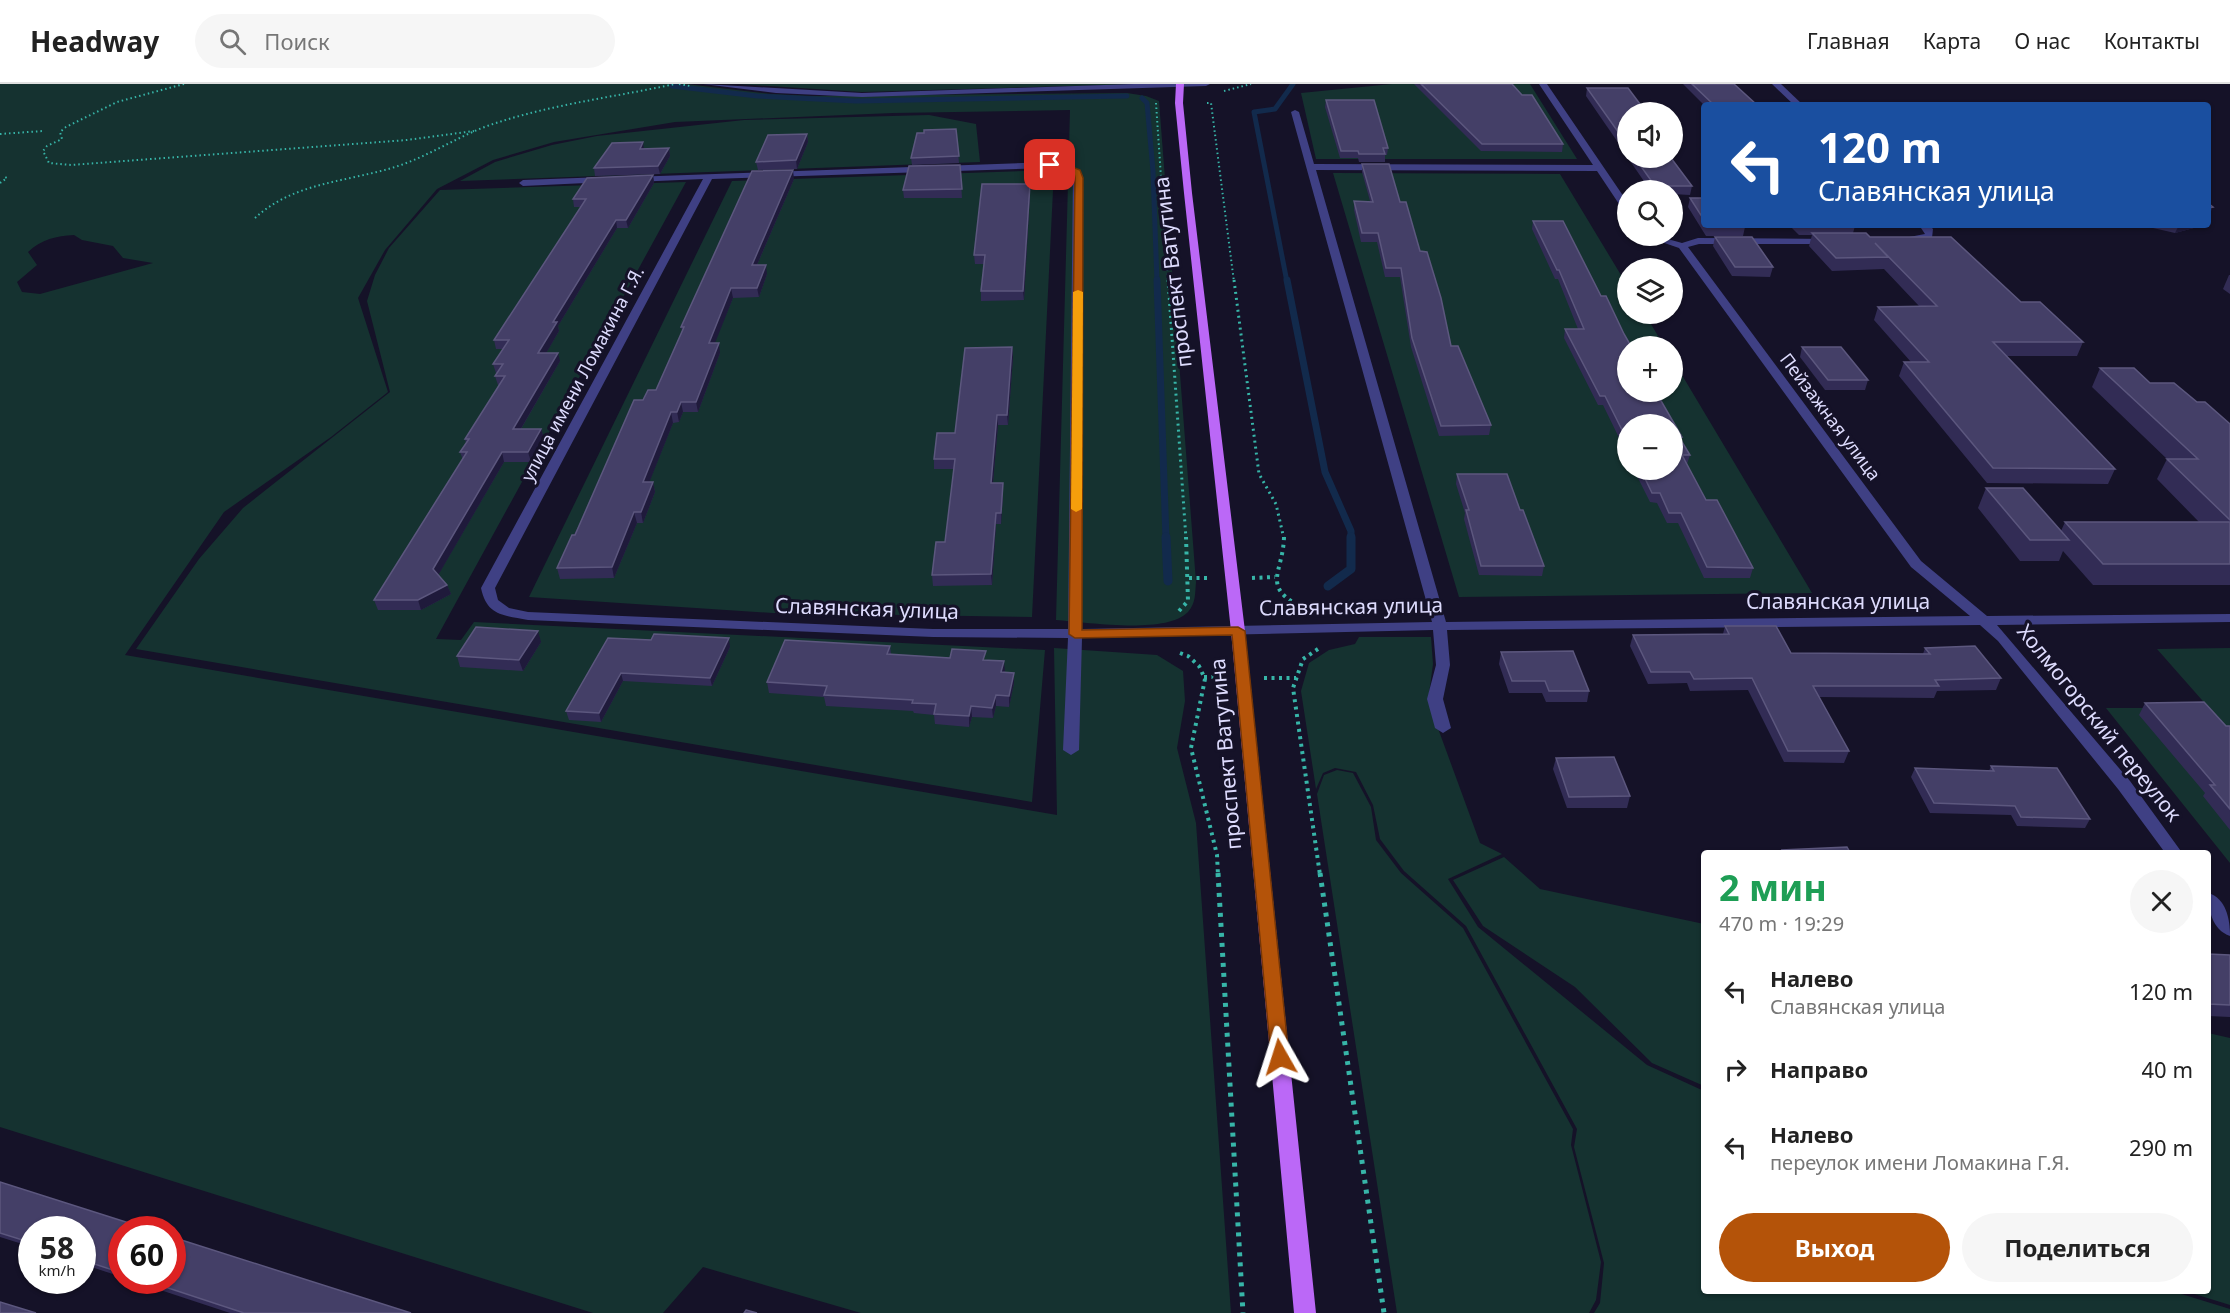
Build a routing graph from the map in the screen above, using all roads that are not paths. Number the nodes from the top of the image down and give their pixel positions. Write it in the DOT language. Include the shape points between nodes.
graph roads {
  1 [pos="707,84"];
  2 [pos="1206,84"];
  3 [pos="1543,84"];
  4 [pos="1776,84"];
  5 [pos="1180,85"];
  6 [pos="1796,102"];
  7 [pos="1295,112"];
  8 [pos="1311,167"];
  9 [pos="1597,168"];
  10 [pos="709,177"];
  11 [pos="616,180"];
  12 [pos="628,180"];
  13 [pos="523,183"];
  14 [pos="1617,196"];
  15 [pos="1927,228"];
  16 [pos="1899,240"];
  17 [pos="1840,241"];
  18 [pos="1682,246"];
  19 [pos="1683,246"];
  20 [pos="489,588"];
  21 [pos="2230,618"];
  22 [pos="1987,622"];
  23 [pos="1440,626"];
  24 [pos="1238,631"];
  25 [pos="1075,634"];
  26 [pos="1443,728"];
  27 [pos="1071,750"];
  28 [pos="2172,850"];
  29 [pos="2211,903"];
  30 [pos="2230,929"];
  31 [pos="1305,1313"];
  1 -- 5 [label="street" via="862,95"];
  2 -- 5 [label="street"];
  3 -- 9 [label="street"];
  4 -- 6 [label="street"];
  5 -- 24 [label="main road, проспект Ватутина" via="1188,193"];
  7 -- 8 [label="street"];
  8 -- 9 [label="street"];
  8 -- 23 [label="street"];
  9 -- 14 [label="street"];
  10 -- 12 [label="street"];
  10 -- 20 [label="street, улица имени Ломакина Г.Я."];
  10 -- 25 [label="street" via="1050,165 1077,172"];
  11 -- 13 [label="street"];
  15 -- 16 [label="street" via="1929,236 1923,239"];
  17 -- 19 [label="street" via="1698,241"];
  18 -- 22 [label="street, Пейзажная улица" via="1916,564 1934,583"];
  20 -- 25 [label="street, Славянская улица" via="489,596 497,607 528,616 933,633"];
  21 -- 22 [label="street, Славянская улица"];
  22 -- 23 [label="street, Славянская улица"];
  22 -- 28 [label="street, Холмогорский переулок" via="2124,784"];
  23 -- 24 [label="street, Славянская улица"];
  23 -- 26 [label="street" via="1443,665 1436,699"];
  24 -- 25 [label="street, Славянская улица"];
  24 -- 31 [label="main road, проспект Ватутина"];
  25 -- 27 [label="street"];
  29 -- 30 [label="street"];
}
